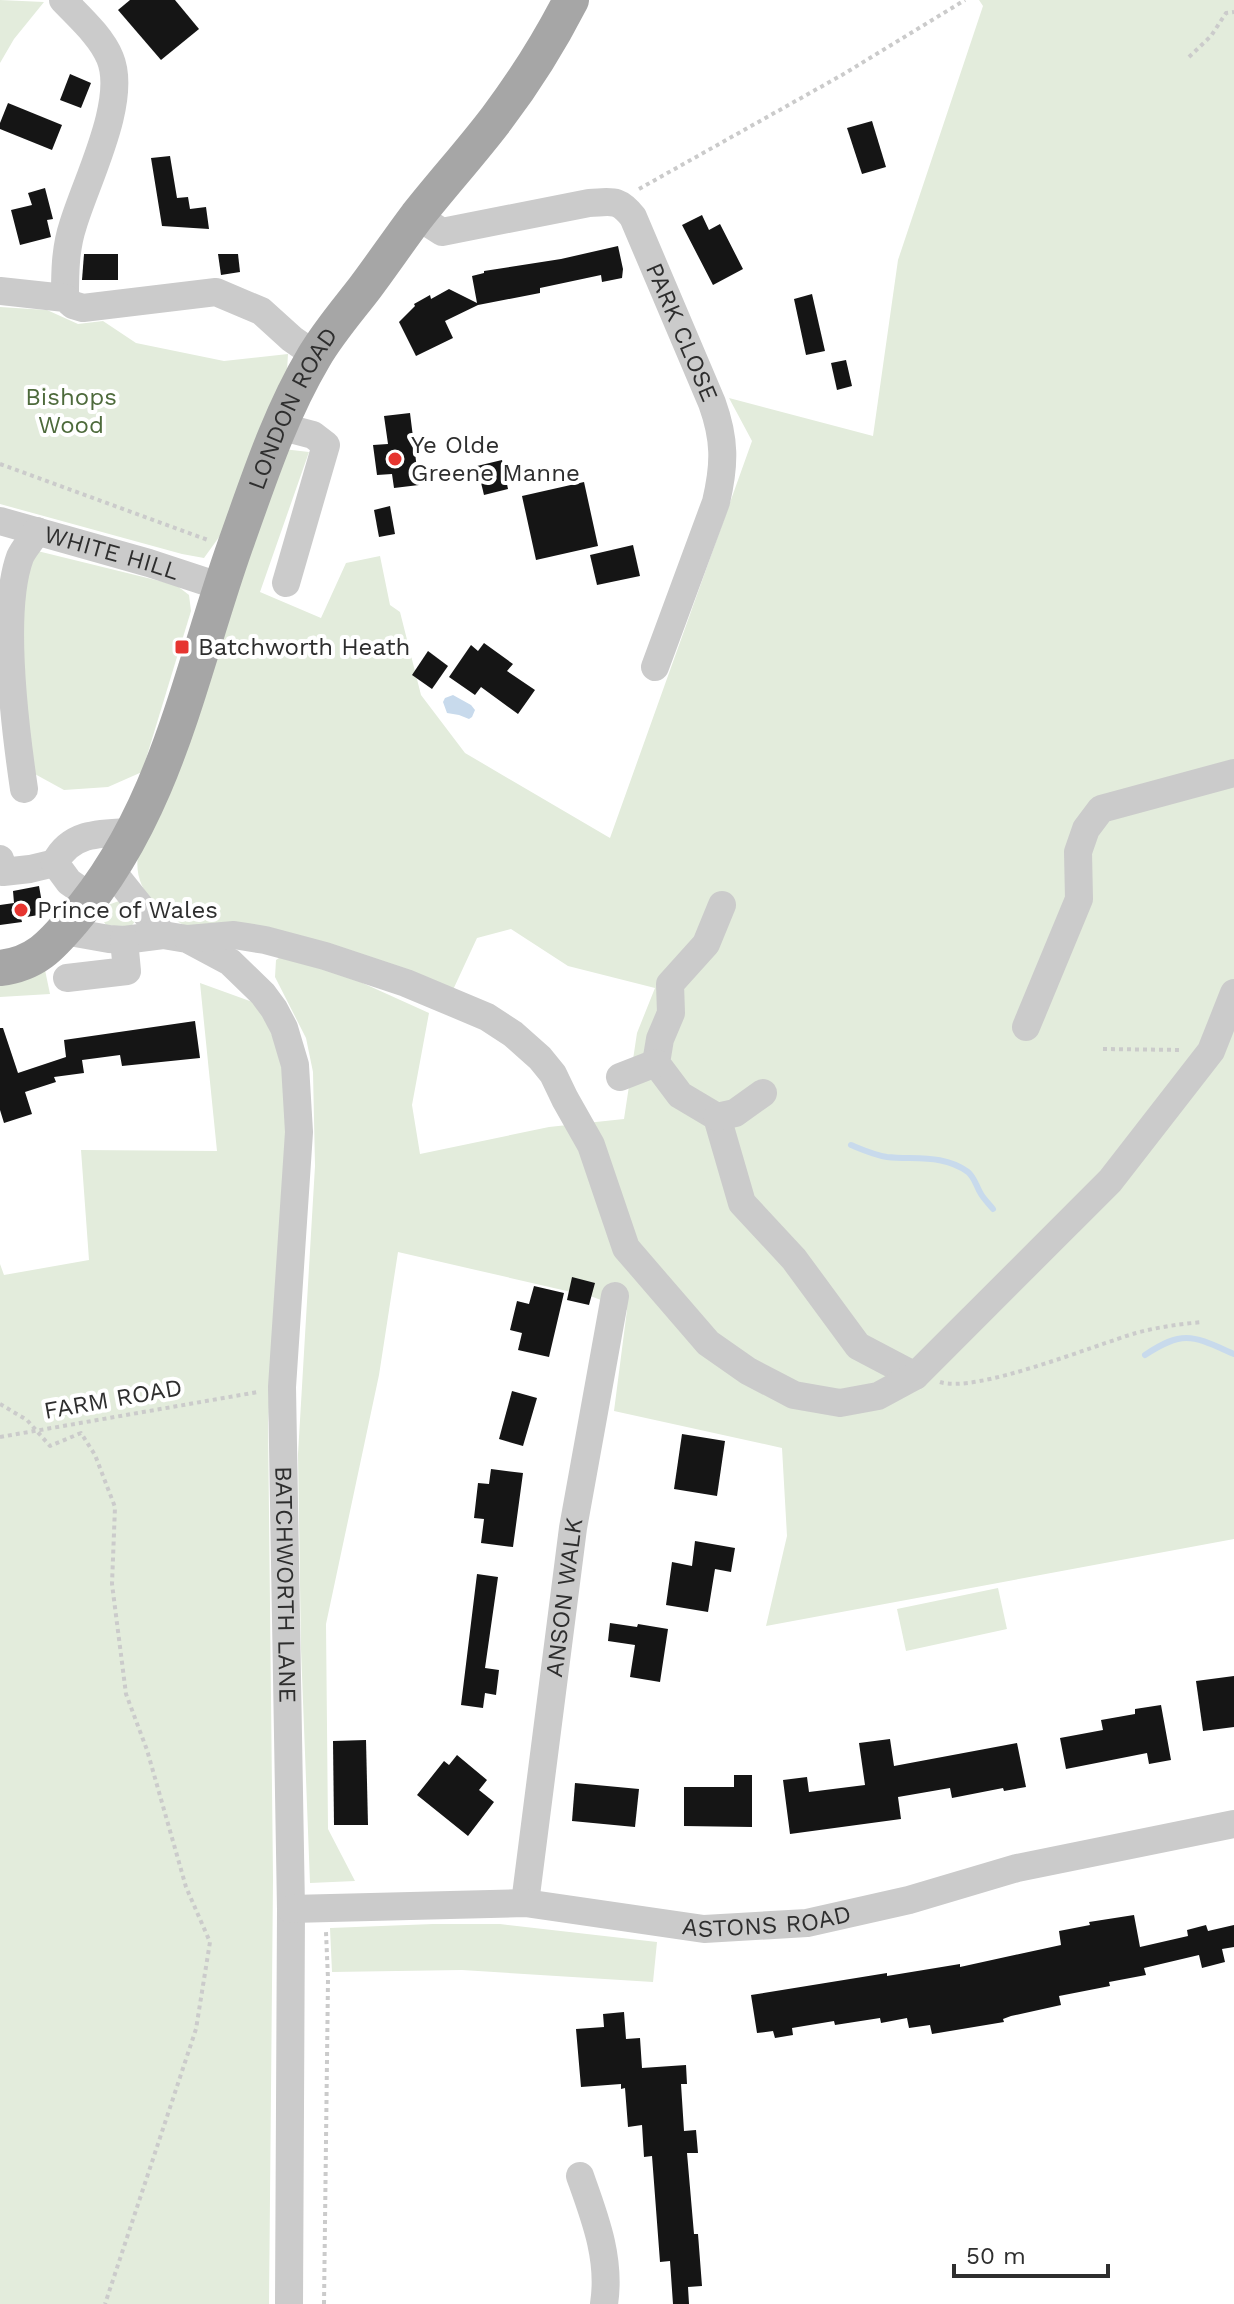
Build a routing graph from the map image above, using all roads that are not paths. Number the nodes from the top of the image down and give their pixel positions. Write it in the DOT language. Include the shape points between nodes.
graph roads {
  1 [pos="63,0"];
  2 [pos="571,0"];
  3 [pos="417,216"];
  4 [pos="0,291"];
  5 [pos="65,298"];
  6 [pos="315,355"];
  7 [pos="279,426"];
  8 [pos="0,521"];
  9 [pos="37,531"];
  10 [pos="286,583"];
  11 [pos="222,587"];
  12 [pos="655,667"];
  13 [pos="1234,773"];
  14 [pos="24,789"];
  15 [pos="132,832"];
  16 [pos="0,859"];
  17 [pos="55,863"];
  18 [pos="102,884"];
  19 [pos="722,905"];
  20 [pos="64,931"];
  21 [pos="175,937"];
  22 [pos="124,940"];
  23 [pos="285,945"];
  24 [pos="0,968"];
  25 [pos="248,977"];
  26 [pos="67,978"];
  27 [pos="1234,993"];
  28 [pos="1026,1027"];
  29 [pos="656,1063"];
  30 [pos="620,1077"];
  31 [pos="763,1093"];
  32 [pos="724,1118"];
  33 [pos="615,1296"];
  34 [pos="919,1372"];
  35 [pos="1234,1824"];
  36 [pos="525,1903"];
  37 [pos="291,1909"];
  38 [pos="580,2176"];
  39 [pos="289,2304"];
  40 [pos="604,2304"];
  1 -- 5 [label="street" via="100,41 115,77 104,134 72,226"];
  2 -- 3 [label="main road, LONDON ROAD" via="498,117"];
  3 -- 6 [label="main road, LONDON ROAD"];
  3 -- 12 [label="street, PARK CLOSE" via="435,230 450,232 613,202 624,206 641,233 720,424 724,451 716,502"];
  4 -- 5 [label="street"];
  5 -- 6 [label="street" via="83,308 216,292 261,311"];
  6 -- 7 [label="main road, LONDON ROAD"];
  7 -- 10 [label="street" via="313,435 326,445"];
  7 -- 11 [label="main road, LONDON ROAD"];
  8 -- 9 [label="street, WHITE HILL"];
  9 -- 11 [label="street, WHITE HILL"];
  9 -- 14 [label="street" via="20,556 8,607 7,650"];
  11 -- 15 [label="main road, LONDON ROAD" via="183,714"];
  13 -- 28 [label="street" via="1101,809 1078,852 1079,899"];
  15 -- 17 [label="street" via="76,840"];
  15 -- 18 [label="main road, LONDON ROAD"];
  16 -- 17 [label="street" via="3,872"];
  17 -- 18 [label="street, BATCHWORTH LANE" via="69,882"];
  18 -- 20 [label="main road, LONDON ROAD"];
  18 -- 21 [label="street, BATCHWORTH LANE"];
  19 -- 29 [label="street" via="706,944 670,984 671,1013 652,1035"];
  20 -- 22 [label="street"];
  20 -- 24 [label="main road, LONDON ROAD" via="33,960"];
  21 -- 22 [label="street"];
  21 -- 23 [label="street" via="234,935"];
  21 -- 25 [label="street, BATCHWORTH LANE" via="230,962"];
  22 -- 26 [label="street" via="127,971"];
  23 -- 25 [label="street" via="261,960"];
  23 -- 34 [label="street" via="458,1003 513,1034 540,1058 591,1145 626,1248 708,1343 748,1371 794,1395 840,1403 878,1396"];
  25 -- 37 [label="street, BATCHWORTH LANE" via="284,1028 298,1096 282,1387"];
  27 -- 34 [label="street" via="1211,1051 1110,1181"];
  29 -- 30 [label="street"];
  29 -- 32 [label="street" via="680,1095"];
  31 -- 32 [label="street"];
  32 -- 34 [label="street" via="742,1203 794,1259 858,1346"];
  33 -- 36 [label="street, ANSON WALK" via="573,1528"];
  35 -- 36 [label="street, ASTONS ROAD" via="1017,1868 807,1923 704,1929"];
  36 -- 37 [label="street, ASTONS ROAD"];
  37 -- 39 [label="street, BATCHWORTH LANE"];
  38 -- 40 [label="street" via="605,2256"];
}
